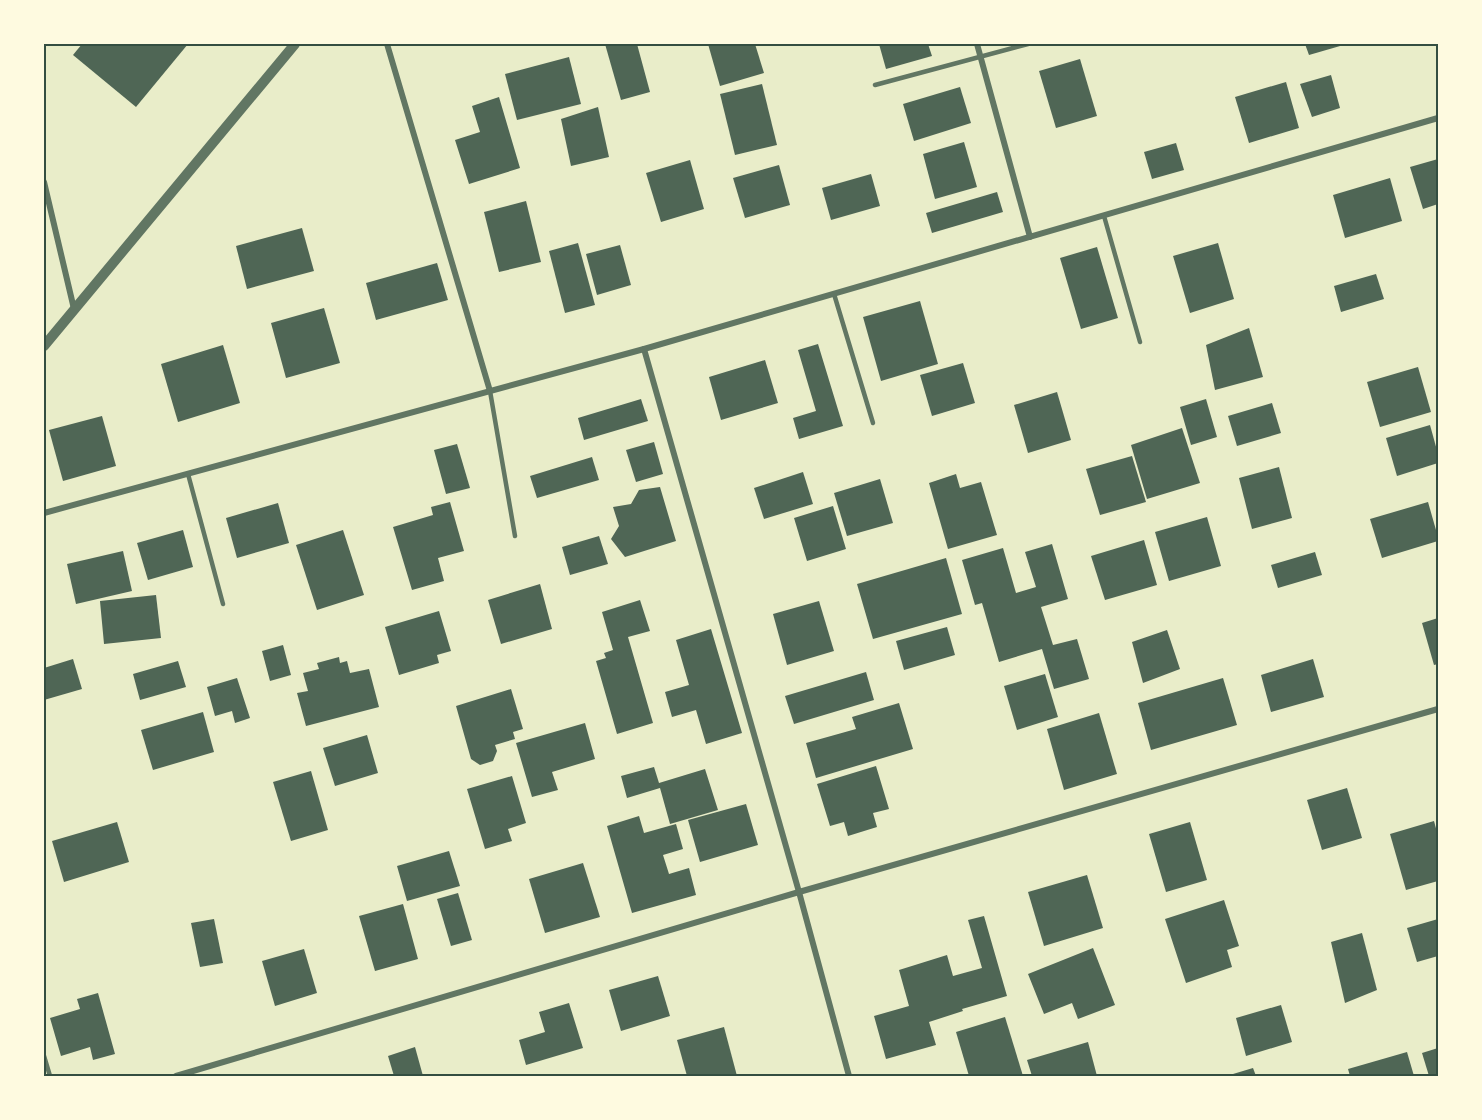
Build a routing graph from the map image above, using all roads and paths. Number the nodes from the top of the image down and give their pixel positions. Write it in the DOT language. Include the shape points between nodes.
graph roads {
  1 [pos="295,44"];
  2 [pos="387,44"];
  3 [pos="977,44"];
  4 [pos="1028,44"];
  5 [pos="980,56"];
  6 [pos="875,85"];
  7 [pos="1438,118"];
  8 [pos="44,182"];
  9 [pos="1104,216"];
  10 [pos="1030,237"];
  11 [pos="834,294"];
  12 [pos="74,309"];
  13 [pos="1140,342"];
  14 [pos="44,346"];
  15 [pos="644,349"];
  16 [pos="490,391"];
  17 [pos="873,423"];
  18 [pos="188,474"];
  19 [pos="44,513"];
  20 [pos="515,536"];
  21 [pos="223,604"];
  22 [pos="1438,709"];
  23 [pos="799,892"];
  24 [pos="44,1056"];
  25 [pos="50,1077"];
  26 [pos="176,1077"];
  27 [pos="849,1077"];
  1 -- 12 [label="street"];
  2 -- 16 [label="street"];
  3 -- 5 [label="street"];
  4 -- 5 [label="lane"];
  5 -- 6 [label="lane"];
  5 -- 10 [label="street"];
  7 -- 9 [label="street"];
  8 -- 12 [label="street"];
  9 -- 10 [label="street"];
  9 -- 13 [label="lane"];
  10 -- 11 [label="street"];
  11 -- 15 [label="street"];
  11 -- 17 [label="lane"];
  12 -- 14 [label="street"];
  15 -- 16 [label="street"];
  15 -- 23 [label="street"];
  16 -- 18 [label="street"];
  16 -- 20 [label="lane"];
  18 -- 19 [label="street"];
  18 -- 21 [label="lane"];
  22 -- 23 [label="street"];
  23 -- 26 [label="street"];
  23 -- 27 [label="street"];
  24 -- 25 [label="lane"];
}
